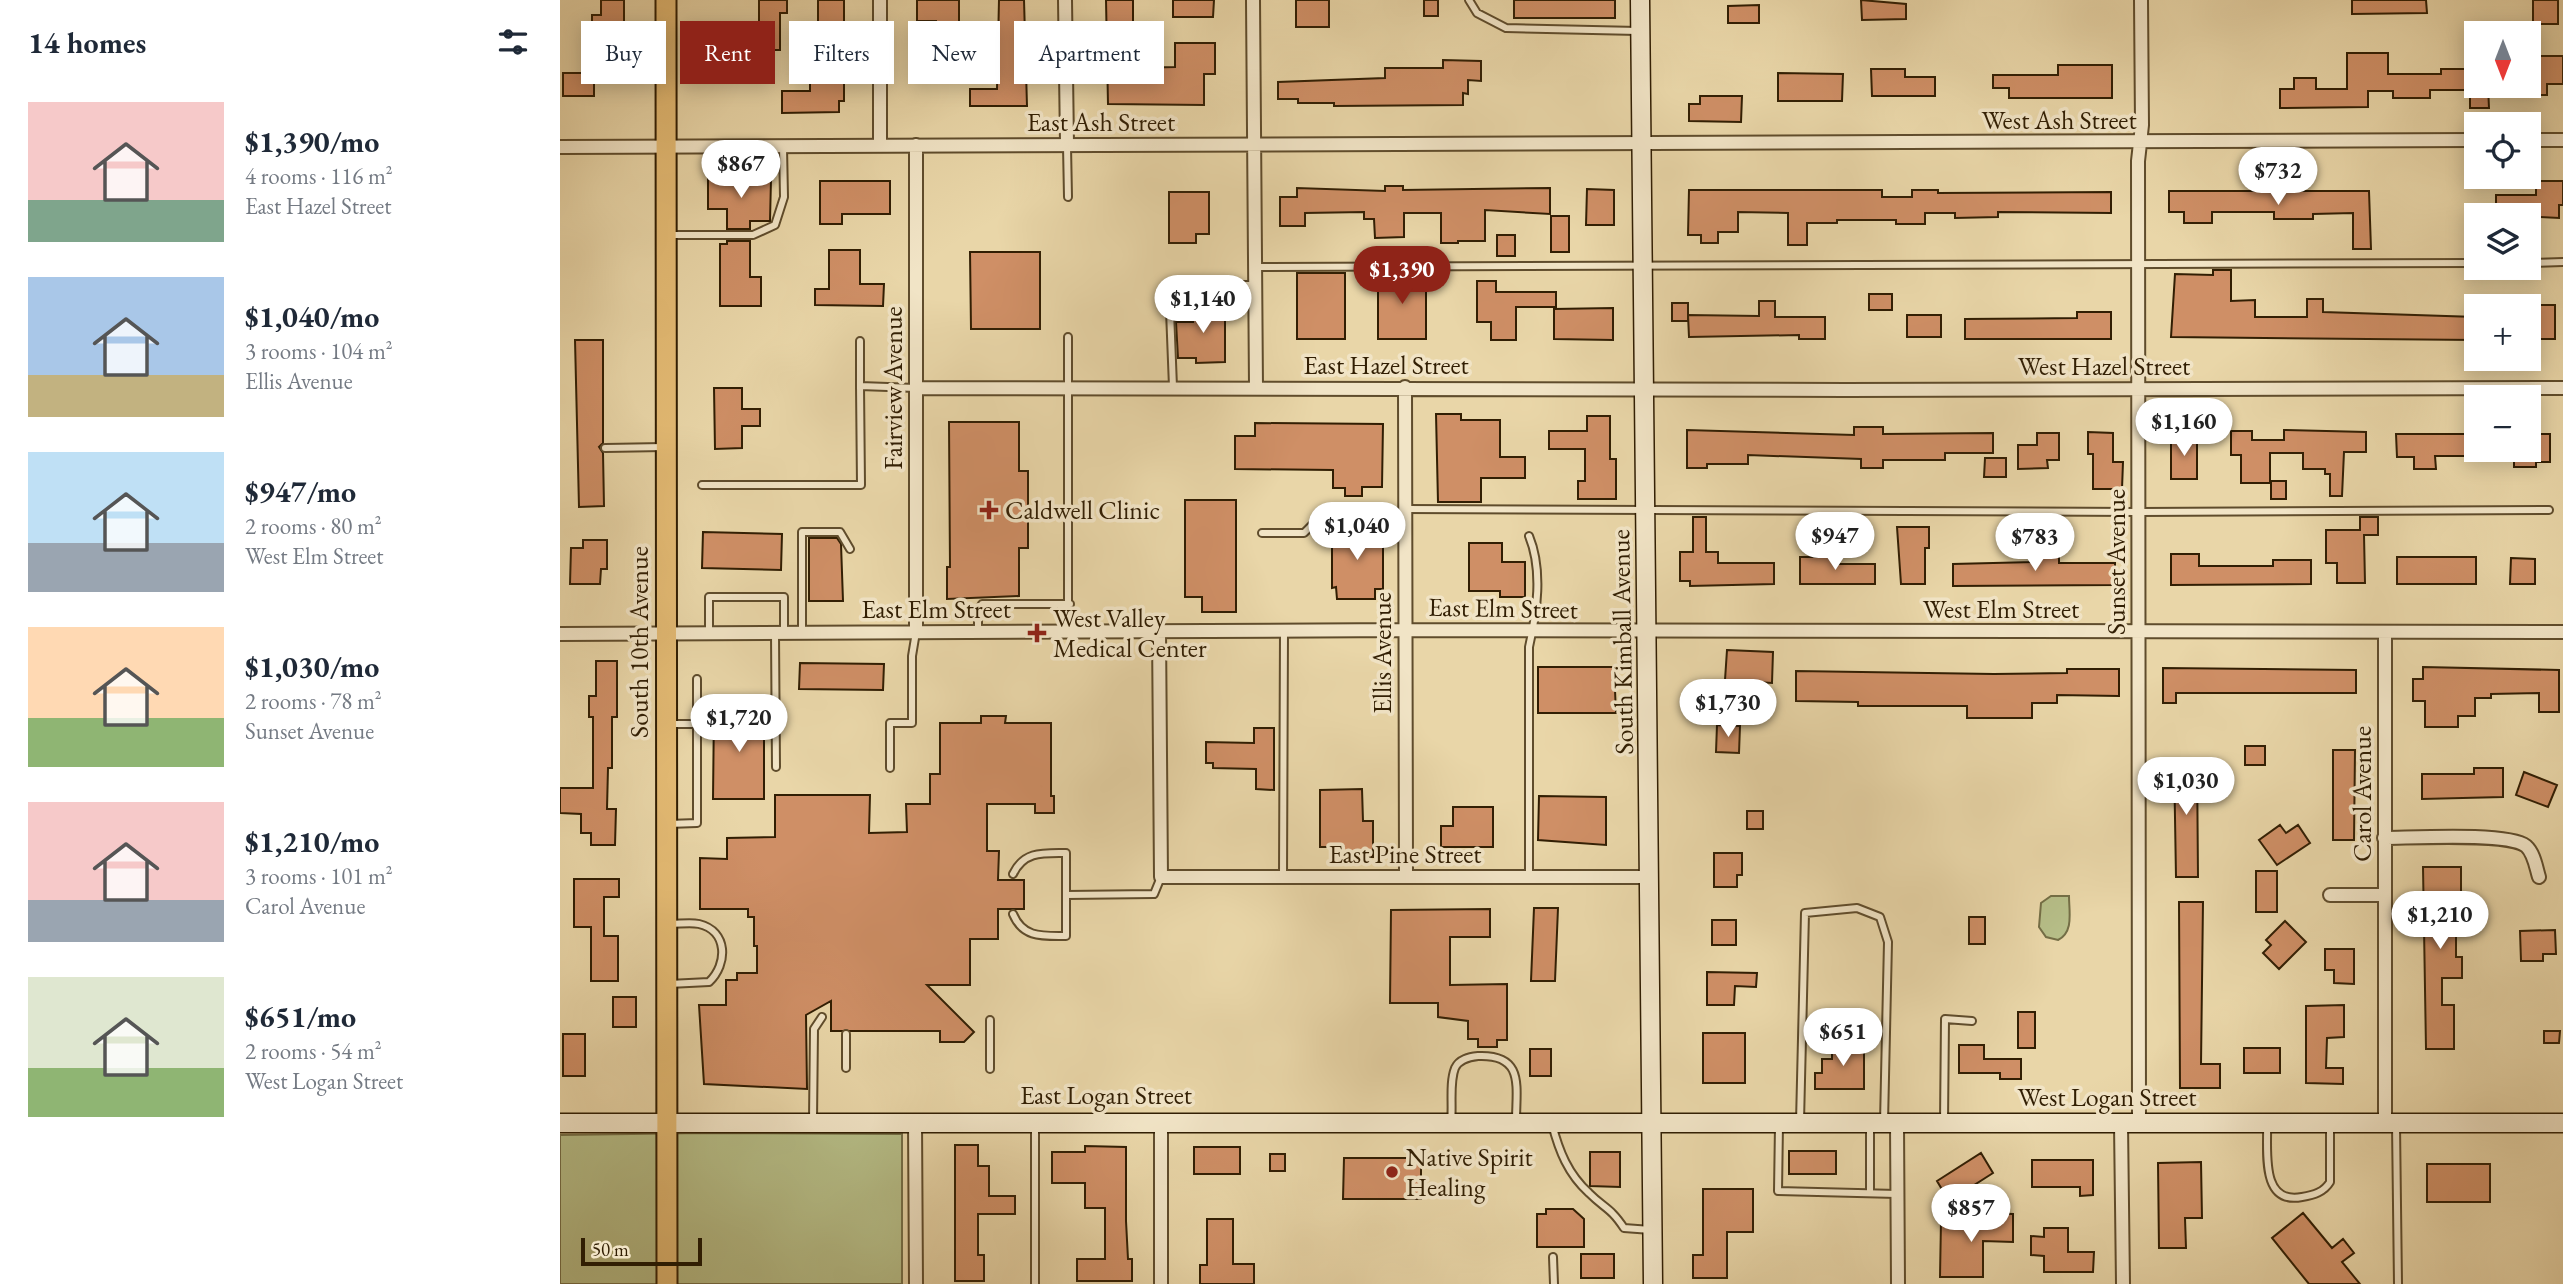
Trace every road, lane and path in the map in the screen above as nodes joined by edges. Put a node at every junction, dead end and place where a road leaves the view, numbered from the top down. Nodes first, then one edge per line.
1 (666, 0) edge
2 (880, 0) edge
3 (1065, 0) edge
4 (1253, 0) edge
5 (1469, 0) edge
6 (1640, 0) edge
7 (2141, 0) edge
8 (1640, 32) junction
9 (2464, 140) edge
10 (2541, 140) edge
11 (2563, 140) edge
12 (1642, 143) junction
13 (2139, 143) junction
14 (1067, 144) junction
15 (1254, 144) junction
16 (880, 145) junction
17 (916, 145) junction
18 (665, 146) junction
19 (783, 146) junction
20 (560, 147) edge
21 (1068, 197) dead end
22 (666, 235) junction
23 (2563, 262) edge
24 (2464, 263) edge
25 (2541, 263) edge
26 (1644, 266) junction
27 (1255, 267) junction
28 (2138, 267) junction
29 (1256, 285) junction
30 (1068, 337) dead end
31 (860, 341) dead end
32 (860, 386) junction
33 (1068, 387) junction
34 (1173, 387) junction
35 (1256, 387) junction
36 (1405, 387) junction
37 (2563, 387) edge
38 (916, 388) junction
39 (2139, 388) junction
40 (1646, 389) junction
41 (666, 447) junction
42 (605, 449) dead end
43 (702, 485) dead end
44 (2549, 510) dead end
45 (1647, 512) junction
46 (2139, 512) junction
47 (1405, 516) junction
48 (1262, 533) dead end
49 (1529, 536) dead end
50 (850, 549) dead end
51 (1070, 604) junction
52 (1405, 630) junction
53 (978, 631) junction
54 (1068, 631) junction
55 (1159, 631) junction
56 (1284, 631) junction
57 (1533, 631) junction
58 (665, 632) junction
59 (709, 632) junction
60 (779, 632) junction
61 (802, 632) junction
62 (916, 632) junction
63 (1648, 632) junction
64 (2139, 632) junction
65 (2563, 632) edge
66 (2385, 633) junction
67 (560, 634) edge
68 (697, 679) dead end
69 (665, 724) junction
70 (697, 724) junction
71 (776, 767) dead end
72 (890, 768) dead end
73 (666, 824) junction
74 (2384, 838) junction
75 (1013, 874) dead end
76 (1283, 876) junction
77 (1406, 876) junction
78 (1161, 877) junction
79 (1529, 877) junction
80 (1650, 877) junction
81 (2539, 877) dead end
82 (1066, 895) junction
83 (2330, 895) dead end
84 (2384, 895) junction
85 (1013, 914) dead end
86 (667, 924) junction
87 (667, 984) junction
88 (821, 1017) dead end
89 (990, 1020) dead end
90 (1972, 1021) dead end
91 (846, 1034) dead end
92 (846, 1068) dead end
93 (990, 1069) dead end
94 (813, 1121) junction
95 (915, 1121) junction
96 (1035, 1121) junction
97 (667, 1122) junction
98 (1161, 1122) junction
99 (560, 1123) edge
100 (1451, 1123) junction
101 (1516, 1123) junction
102 (1551, 1123) junction
103 (1652, 1123) junction
104 (1779, 1123) junction
105 (1800, 1123) junction
106 (2267, 1123) junction
107 (2330, 1123) junction
108 (2390, 1123) junction
109 (2563, 1123) edge
110 (1883, 1124) junction
111 (1944, 1124) junction
112 (2130, 1124) junction
113 (1870, 1194) junction
114 (1897, 1194) junction
115 (1653, 1230) junction
116 (1553, 1257) dead end
117 (667, 1284) edge
118 (916, 1284) edge
119 (1035, 1284) edge
120 (1161, 1284) edge
121 (1554, 1284) edge
122 (1653, 1284) edge
123 (1898, 1284) edge
124 (2123, 1284) edge
125 (2398, 1284) edge

1 - 18 main road, South 10th Avenue
2 - 16 street
3 - 14 street
4 - 15 street
5 - 8 lane
6 - 8 street, South Kimball Avenue
7 - 13 street, Sunset Avenue
8 - 12 street, South Kimball Avenue
9 - 13 street, West Ash Street
10 - 11 street
12 - 13 street, West Ash Street
12 - 15 street, East Ash Street
12 - 26 street, South Kimball Avenue
13 - 28 street, Sunset Avenue
14 - 15 street, East Ash Street
14 - 17 street, East Ash Street
14 - 21 lane
15 - 27 street
16 - 17 street, East Ash Street
16 - 19 street, East Ash Street
17 - 38 street, Fairview Avenue
18 - 19 street, East Ash Street
18 - 20 street, East Ash Street
18 - 22 main road, South 10th Avenue
19 - 22 lane
22 - 41 main road, South 10th Avenue
23 - 25 lane
24 - 28 lane
26 - 27 lane
26 - 28 lane
26 - 40 street, South Kimball Avenue
27 - 29 street
28 - 39 street, Sunset Avenue
29 - 34 lane
29 - 35 street
30 - 33 lane
31 - 32 lane
32 - 38 lane
32 - 43 lane
33 - 34 street, East Hazel Street
33 - 38 street, East Hazel Street
33 - 51 lane
34 - 35 street, East Hazel Street
35 - 36 street, East Hazel Street
36 - 40 street, East Hazel Street
36 - 47 street, Ellis Avenue
37 - 39 street, West Hazel Street
38 - 62 street, Fairview Avenue
39 - 40 street, West Hazel Street
39 - 46 street, Sunset Avenue
40 - 45 street, South Kimball Avenue
41 - 42 lane
41 - 58 main road, South 10th Avenue
44 - 46 lane
45 - 46 lane
45 - 47 lane
45 - 63 street, South Kimball Avenue
46 - 64 street, Sunset Avenue
47 - 48 lane
47 - 52 street, Ellis Avenue
49 - 57 lane
50 - 61 lane
51 - 53 lane
51 - 54 lane
52 - 56 street, East Elm Street
52 - 57 street, East Elm Street
52 - 77 street, Ellis Avenue
53 - 54 street, East Elm Street
53 - 62 street, East Elm Street
54 - 55 street, East Elm Street
55 - 56 street, East Elm Street
55 - 78 street
56 - 76 lane
57 - 63 street, East Elm Street
57 - 79 lane
58 - 59 street, East Elm Street
58 - 67 street, East Elm Street
58 - 69 main road, South 10th Avenue
59 - 60 street, East Elm Street
59 - 60 lane
60 - 61 street, East Elm Street
60 - 71 lane
61 - 62 street, East Elm Street
62 - 72 lane
63 - 64 street, West Elm Street
63 - 80 street, South Kimball Avenue
64 - 66 street, West Elm Street
64 - 112 street, Sunset Avenue
65 - 66 street, West Elm Street
66 - 74 street, Carol Avenue
68 - 70 lane
69 - 70 lane
69 - 73 main road, South 10th Avenue
70 - 73 lane
73 - 86 main road, South 10th Avenue
74 - 81 street
74 - 84 street, Carol Avenue
75 - 82 lane
76 - 77 street, East Pine Street
76 - 78 street, East Pine Street
77 - 79 street, East Pine Street
78 - 82 lane
79 - 80 street, East Pine Street
80 - 103 street, South Kimball Avenue
82 - 85 lane
83 - 84 street
84 - 108 street, Carol Avenue
86 - 87 main road, South 10th Avenue
86 - 87 lane
87 - 97 main road, South 10th Avenue
88 - 94 lane
89 - 93 lane
90 - 111 lane
91 - 92 lane
94 - 95 street, East Logan Street
94 - 97 street, East Logan Street
95 - 96 street, East Logan Street
95 - 118 street
96 - 98 street, East Logan Street
96 - 119 lane
97 - 99 street, East Logan Street
97 - 117 main road, South 10th Avenue
98 - 100 street, East Logan Street
98 - 120 street
100 - 101 street, East Logan Street
100 - 101 lane
101 - 102 street, East Logan Street
102 - 103 street, East Logan Street
102 - 115 lane
103 - 104 street, West Logan Street
103 - 115 street, South Kimball Avenue
104 - 105 street, West Logan Street
104 - 113 lane
105 - 110 street, West Logan Street
105 - 110 lane
106 - 107 street, West Logan Street
106 - 107 lane
106 - 112 street, West Logan Street
107 - 108 street, West Logan Street
108 - 109 street, West Logan Street
108 - 125 lane
110 - 111 street, West Logan Street
110 - 113 lane
110 - 114 street
111 - 112 street, West Logan Street
112 - 124 street, Sunset Avenue
113 - 114 lane
114 - 123 street
115 - 122 street, South Kimball Avenue
116 - 121 lane

